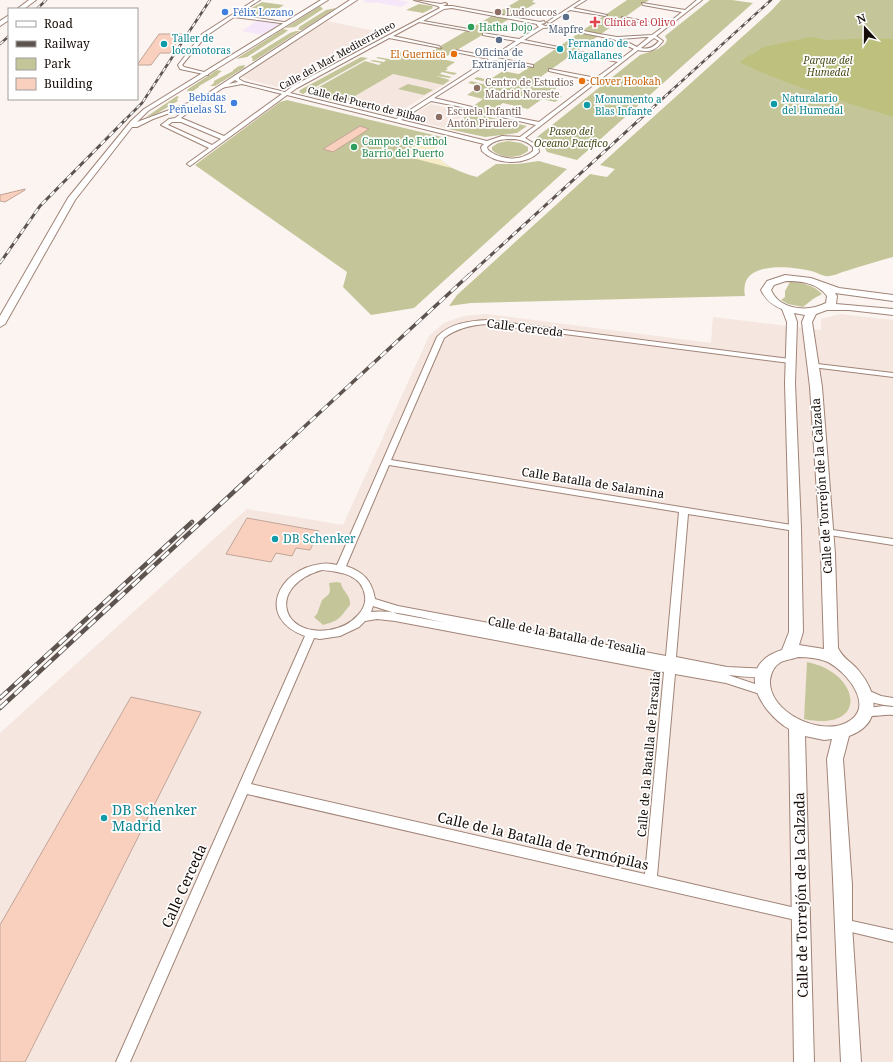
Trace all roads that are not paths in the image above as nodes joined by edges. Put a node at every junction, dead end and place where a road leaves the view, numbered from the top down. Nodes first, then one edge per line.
1 (33, 0) edge
2 (258, 0) edge
3 (354, 0) edge
4 (416, 0) edge
5 (584, 0) edge
6 (700, 0) edge
7 (326, 3) edge
8 (644, 4) dead end
9 (346, 5) junction
10 (442, 6) junction
11 (21, 8) edge
12 (570, 9) junction
13 (686, 11) junction
14 (605, 15) dead end
15 (233, 16) junction
16 (8, 18) edge
17 (623, 18) dead end
18 (418, 21) junction
19 (288, 22) junction
20 (0, 24) edge
21 (551, 24) junction
22 (541, 25) junction
23 (666, 26) junction
24 (468, 30) dead end
25 (485, 34) dead end
26 (610, 36) junction
27 (389, 37) junction
28 (631, 37) junction
29 (652, 37) junction
30 (521, 41) junction
31 (624, 42) junction
32 (439, 47) dead end
33 (558, 48) dead end
34 (636, 49) junction
35 (457, 51) dead end
36 (576, 52) dead end
37 (494, 58) junction
38 (622, 61) junction
39 (223, 63) junction
40 (531, 66) dead end
41 (250, 67) junction
42 (550, 70) dead end
43 (206, 74) junction
44 (237, 76) junction
45 (597, 80) junction
46 (242, 83) junction
47 (221, 87) junction
48 (210, 94) junction
49 (285, 94) junction
50 (192, 96) dead end
51 (430, 99) junction
52 (201, 100) junction
53 (470, 108) dead end
54 (490, 113) dead end
55 (181, 120) junction
56 (396, 121) junction
57 (540, 124) junction
58 (123, 135) junction
59 (224, 138) junction
60 (521, 139) junction
61 (487, 143) junction
62 (212, 147) junction
63 (190, 164) dead end
64 (824, 287) junction
65 (893, 298) edge
66 (827, 307) junction
67 (786, 308) junction
68 (812, 312) junction
69 (893, 312) edge
70 (0, 324) edge
71 (790, 361) junction
72 (812, 365) junction
73 (893, 375) edge
74 (388, 462) junction
75 (684, 510) junction
76 (795, 528) junction
77 (826, 532) junction
78 (893, 542) edge
79 (340, 568) junction
80 (371, 600) junction
81 (364, 617) junction
82 (311, 634) junction
83 (788, 652) junction
84 (836, 660) junction
85 (670, 664) junction
86 (763, 672) junction
87 (763, 691) junction
88 (865, 693) junction
89 (893, 702) edge
90 (893, 711) edge
91 (865, 712) junction
92 (798, 727) junction
93 (842, 732) junction
94 (244, 788) junction
95 (651, 880) junction
96 (800, 915) junction
97 (843, 925) junction
98 (893, 936) edge
99 (123, 1062) edge
100 (804, 1062) edge
101 (851, 1062) edge

1 - 11 main road
2 - 15 street
3 - 9 street
4 - 10 street
5 - 12 street
6 - 13 street
7 - 9 street
7 - 19 street
8 - 13 street
9 - 41 street
10 - 18 street, Calle del Mar Mediterráneo
10 - 22 street
12 - 14 street
12 - 21 street
13 - 23 street
15 - 19 street
15 - 43 street
16 - 20 main road
17 - 23 street
18 - 24 street
18 - 27 street, Calle del Mar Mediterráneo
19 - 39 street
21 - 22 street
21 - 26 street
22 - 30 street
23 - 29 street
25 - 30 street
26 - 28 street
26 - 31 street
27 - 32 street
27 - 49 street, Calle del Mar Mediterráneo
28 - 29 street
28 - 31 street
29 - 34 street
29 - 34 street
30 - 33 street
30 - 37 street
31 - 34 street
34 - 38 street
35 - 37 street
36 - 38 street
37 - 40 street
37 - 51 street
38 - 45 street
39 - 41 street
39 - 43 street
41 - 44 street
42 - 45 street
43 - 58 street
44 - 46 street
44 - 47 street
45 - 57 street
46 - 47 street, Calle del Puerto de Bilbao
46 - 49 street, Calle del Puerto de Bilbao
47 - 48 street
48 - 50 street
48 - 52 street
49 - 56 street, Calle del Puerto de Bilbao
49 - 59 street, Calle del Mar Mediterráneo
51 - 53 street
51 - 56 street
52 - 55 street
52 - 58 street
54 - 57 street
55 - 59 street
55 - 62 street
56 - 61 street, Calle del Puerto de Bilbao
57 - 60 street
58 - 70 street
59 - 62 street, Calle del Mar Mediterráneo
60 - 61 street
60 - 61 street
62 - 63 street, Calle del Mar Mediterráneo
64 - 65 main road
64 - 66 main road
64 - 67 main road
66 - 68 main road
66 - 69 main road
67 - 68 main road
67 - 71 main road
68 - 72 main road, Calle de Torrejón de la Calzada
71 - 74 street, Calle Cerceda
71 - 76 main road
72 - 73 street
72 - 77 main road, Calle de Torrejón de la Calzada
74 - 75 street, Calle Batalla de Salamina
74 - 79 street, Calle Cerceda
75 - 76 street, Calle Batalla de Salamina
75 - 85 street, Calle de la Batalla de Farsalia
76 - 83 main road
77 - 78 street
77 - 84 main road, Calle de Torrejón de la Calzada
79 - 80 street
79 - 82 street
80 - 81 street
80 - 85 street, Calle de la Batalla de Tesalia
81 - 82 street
81 - 85 street, Calle de la Batalla de Tesalia
82 - 94 street, Calle Cerceda
83 - 84 main road
83 - 86 main road
84 - 88 main road
85 - 86 street, Calle de la Batalla de Tesalia
85 - 87 street, Calle de la Batalla de Tesalia
85 - 95 street, Calle de la Batalla de Farsalia
86 - 87 main road
87 - 92 main road
88 - 89 street
88 - 91 main road
90 - 91 street
91 - 93 main road
92 - 93 main road
92 - 96 main road, Calle de Torrejón de la Calzada
93 - 97 main road
94 - 95 street, Calle de la Batalla de Termópilas
94 - 99 street, Calle Cerceda
95 - 96 street, Calle de la Batalla de Termópilas
96 - 100 main road, Calle de Torrejón de la Calzada
97 - 98 street
97 - 101 main road

